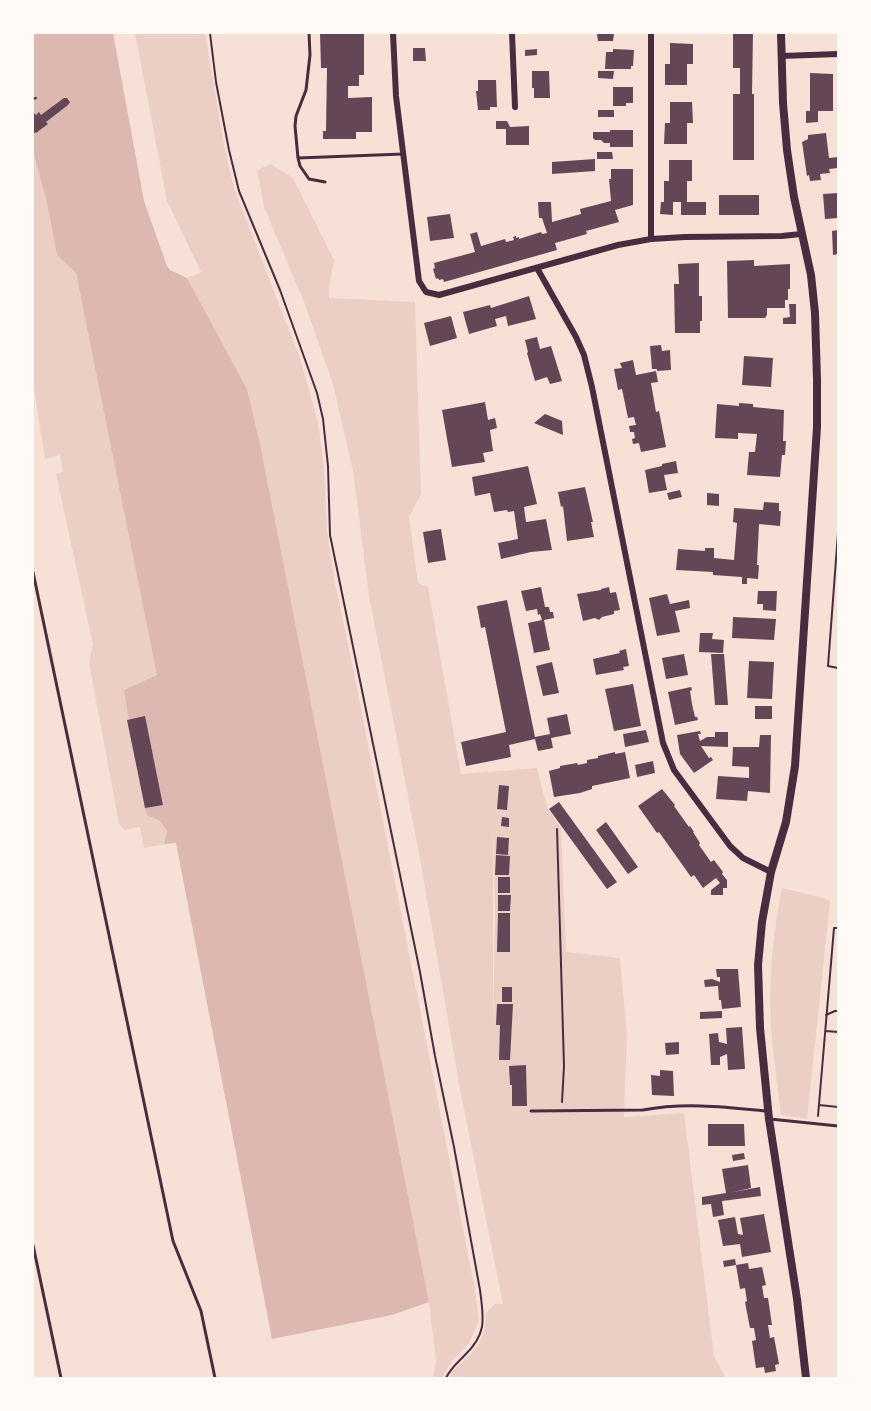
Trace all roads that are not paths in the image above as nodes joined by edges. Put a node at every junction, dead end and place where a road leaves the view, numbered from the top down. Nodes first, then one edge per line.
1 (309, 33) edge
2 (393, 33) edge
3 (512, 33) edge
4 (651, 33) edge
5 (781, 33) edge
6 (838, 54) edge
7 (781, 56) junction
8 (515, 107) dead end
9 (403, 154) junction
10 (298, 158) junction
11 (325, 182) dead end
12 (801, 234) junction
13 (651, 239) junction
14 (537, 268) junction
15 (33, 572) edge
16 (771, 872) junction
17 (531, 1111) dead end
18 (768, 1115) junction
19 (838, 1126) edge
20 (33, 1245) edge
21 (61, 1378) edge
22 (215, 1378) edge
23 (806, 1378) edge

1 - 10 lane
2 - 9 street
3 - 8 street
4 - 13 street
5 - 7 street
6 - 7 street
7 - 12 street
9 - 10 lane
9 - 14 street
10 - 11 lane
12 - 13 street
12 - 16 street
13 - 14 street
14 - 16 street
15 - 22 lane
16 - 18 street
17 - 18 lane
18 - 19 lane
18 - 23 street
20 - 21 lane

